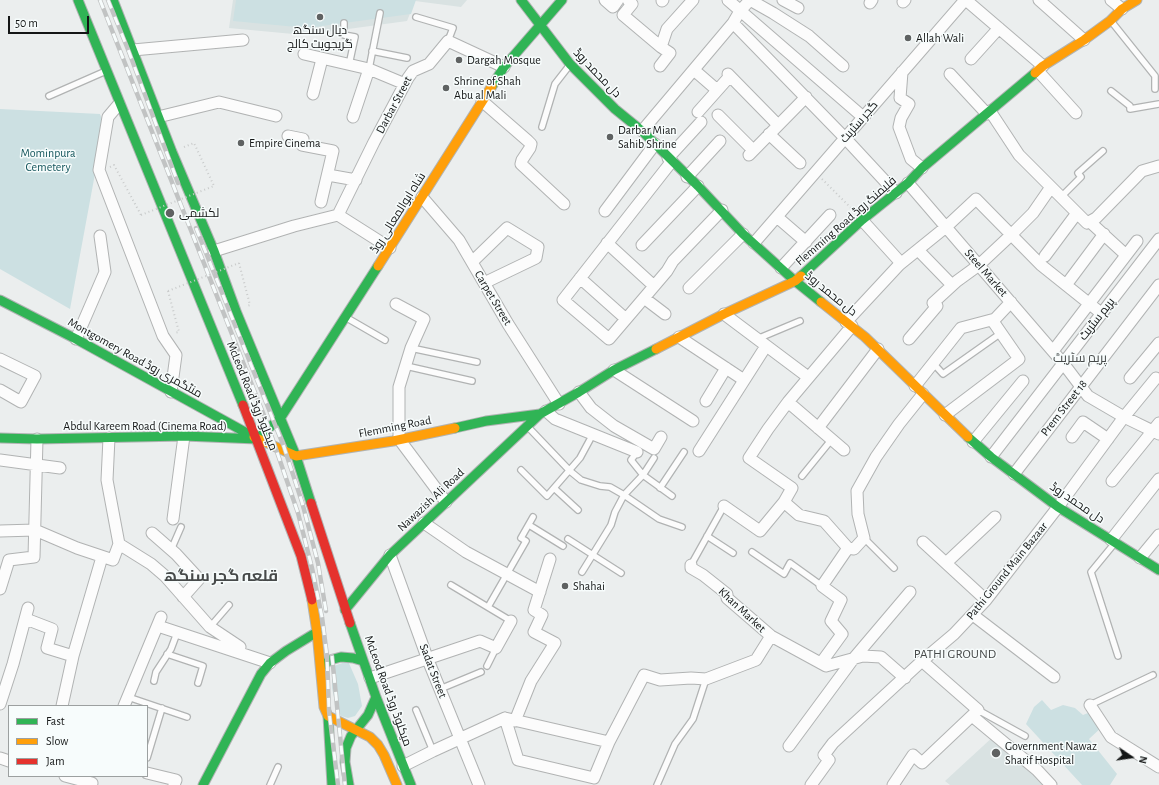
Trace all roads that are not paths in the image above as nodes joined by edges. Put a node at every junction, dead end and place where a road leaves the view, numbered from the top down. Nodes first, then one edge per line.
1 (78, 0) edge
2 (113, 0) edge
3 (521, 0) edge
4 (562, 0) edge
5 (605, 0) edge
6 (618, 0) edge
7 (628, 0) edge
8 (693, 0) edge
9 (728, 0) edge
10 (750, 0) edge
11 (783, 0) edge
12 (965, 0) edge
13 (1039, 0) edge
14 (1111, 0) edge
15 (1137, 0) edge
16 (798, 8) dead end
17 (1122, 9) junction
18 (740, 11) junction
19 (380, 14) dead end
20 (416, 16) dead end
21 (1110, 20) junction
22 (344, 23) dead end
23 (733, 23) junction
24 (540, 26) junction
25 (998, 28) junction
26 (243, 40) dead end
27 (1084, 40) junction
28 (448, 42) junction
29 (661, 47) junction
30 (133, 50) junction
31 (372, 51) junction
32 (304, 54) dead end
33 (407, 58) dead end
34 (322, 59) junction
35 (971, 59) dead end
36 (570, 64) junction
37 (350, 65) junction
38 (660, 66) dead end
39 (843, 66) dead end
40 (504, 67) junction
41 (1040, 68) junction
42 (369, 69) junction
43 (694, 70) junction
44 (106, 71) junction
45 (902, 72) junction
46 (950, 74) dead end
47 (404, 84) junction
48 (1155, 89) dead end
49 (717, 90) junction
50 (1110, 91) dead end
51 (313, 94) dead end
52 (49, 96) dead end
53 (806, 97) junction
54 (482, 102) junction
55 (119, 104) junction
56 (1159, 104) edge
57 (989, 113) junction
58 (1076, 113) dead end
59 (718, 115) dead end
60 (276, 116) dead end
61 (158, 117) junction
62 (353, 117) dead end
63 (863, 117) junction
64 (778, 125) junction
65 (542, 127) dead end
66 (642, 131) junction
67 (769, 134) junction
68 (288, 136) dead end
69 (845, 138) junction
70 (720, 141) dead end
71 (654, 144) junction
72 (1103, 151) dead end
73 (670, 160) junction
74 (800, 164) dead end
75 (1159, 166) edge
76 (922, 168) junction
77 (328, 175) junction
78 (687, 177) junction
79 (356, 180) junction
80 (908, 183) junction
81 (698, 186) junction
82 (1051, 187) junction
83 (896, 192) junction
84 (422, 197) junction
85 (1061, 197) junction
86 (321, 202) dead end
87 (564, 204) dead end
88 (722, 210) junction
89 (605, 211) dead end
90 (1077, 213) junction
91 (338, 215) junction
92 (830, 215) dead end
93 (776, 217) junction
94 (862, 220) junction
95 (1090, 222) junction
96 (946, 227) junction
97 (743, 234) junction
98 (1104, 234) junction
99 (1011, 235) junction
100 (100, 236) dead end
101 (1159, 239) edge
102 (1137, 241) dead end
103 (806, 242) junction
104 (607, 243) junction
105 (754, 244) junction
106 (642, 245) dead end
107 (390, 248) junction
108 (918, 250) junction
109 (214, 251) junction
110 (1126, 254) junction
111 (1045, 256) dead end
112 (472, 262) junction
113 (901, 263) junction
114 (979, 265) junction
115 (781, 268) junction
116 (580, 278) junction
117 (795, 281) junction
118 (484, 283) junction
119 (952, 285) junction
120 (1066, 285) junction
121 (1159, 285) edge
122 (654, 286) junction
123 (689, 288) dead end
124 (644, 298) junction
125 (0, 300) edge
126 (1011, 302) junction
127 (1088, 303) junction
128 (396, 304) dead end
129 (1101, 313) junction
130 (665, 314) dead end
131 (724, 314) junction
132 (346, 318) junction
133 (626, 319) junction
134 (992, 320) junction
135 (800, 321) dead end
136 (849, 324) junction
137 (1001, 333) junction
138 (679, 337) junction
139 (76, 339) junction
140 (757, 339) junction
141 (909, 339) dead end
142 (385, 340) dead end
143 (1159, 343) edge
144 (766, 346) junction
145 (411, 348) junction
146 (878, 350) junction
147 (1053, 351) junction
148 (0, 359) edge
149 (477, 362) dead end
150 (933, 363) junction
151 (1064, 363) junction
152 (406, 366) junction
153 (726, 368) junction
154 (614, 370) junction
155 (808, 377) junction
156 (1130, 378) dead end
157 (1156, 378) dead end
158 (744, 380) junction
159 (472, 381) dead end
160 (1023, 381) dead end
161 (1082, 386) junction
162 (0, 390) edge
163 (919, 390) junction
164 (171, 392) junction
165 (579, 392) junction
166 (706, 401) dead end
167 (788, 402) junction
168 (559, 404) junction
169 (543, 412) junction
170 (945, 415) junction
171 (1124, 417) junction
172 (281, 418) junction
173 (693, 421) dead end
174 (527, 426) junction
175 (818, 428) junction
176 (1157, 429) edge
177 (593, 434) junction
178 (184, 436) junction
179 (661, 437) dead end
180 (1072, 437) dead end
181 (0, 438) edge
182 (109, 438) junction
183 (36, 439) junction
184 (257, 439) junction
185 (399, 439) junction
186 (832, 439) junction
187 (1108, 439) junction
188 (973, 442) junction
189 (699, 450) dead end
190 (844, 450) dead end
191 (636, 452) joint
192 (684, 452) dead end
193 (296, 456) junction
194 (991, 456) junction
195 (654, 458) dead end
196 (0, 460) edge
197 (36, 465) junction
198 (60, 468) dead end
199 (521, 470) dead end
200 (570, 470) junction
201 (1014, 474) junction
202 (643, 475) junction
203 (802, 476) dead end
204 (1159, 479) edge
205 (1112, 481) dead end
206 (554, 488) junction
207 (660, 488) junction
208 (624, 495) junction
209 (672, 496) dead end
210 (446, 502) junction
211 (784, 502) junction
212 (724, 506) joint
213 (1058, 507) junction
214 (578, 510) dead end
215 (534, 517) dead end
216 (996, 517) dead end
217 (177, 523) joint
218 (424, 523) junction
219 (529, 525) junction
220 (682, 527) dead end
221 (35, 530) junction
222 (0, 531) edge
223 (152, 533) dead end
224 (1159, 535) edge
225 (707, 536) junction
226 (864, 538) junction
227 (568, 539) dead end
228 (1113, 541) junction
229 (923, 542) dead end
230 (119, 544) junction
231 (563, 546) dead end
232 (848, 548) junction
233 (171, 550) junction
234 (752, 552) dead end
235 (733, 553) dead end
236 (594, 554) junction
237 (390, 556) junction
238 (102, 557) junction
239 (1140, 558) junction
240 (550, 559) dead end
241 (946, 563) junction
242 (692, 565) joint
243 (894, 568) dead end
244 (1159, 570) edge
245 (582, 572) dead end
246 (620, 573) dead end
247 (506, 574) junction
248 (451, 585) dead end
249 (822, 586) junction
250 (0, 589) edge
251 (540, 592) junction
252 (910, 592) dead end
253 (183, 597) junction
254 (986, 600) junction
255 (230, 605) dead end
256 (488, 607) junction
257 (345, 610) junction
258 (973, 615) junction
259 (511, 621) joint
260 (210, 627) junction
261 (177, 632) junction
262 (317, 632) junction
263 (771, 636) junction
264 (496, 648) junction
265 (237, 652) junction
266 (167, 654) junction
267 (73, 656) junction
268 (1118, 656) dead end
269 (854, 658) junction
270 (428, 660) junction
271 (364, 661) junction
272 (922, 661) junction
273 (270, 663) junction
274 (821, 663) junction
275 (487, 666) dead end
276 (321, 667) junction
277 (481, 672) dead end
278 (1153, 675) dead end
279 (1054, 677) dead end
280 (370, 678) junction
281 (905, 678) junction
282 (154, 680) dead end
283 (706, 680) junction
284 (198, 683) dead end
285 (440, 689) junction
286 (376, 697) junction
287 (126, 701) edge
288 (0, 704) edge
289 (62, 705) edge
290 (147, 705) edge
291 (148, 705) edge
292 (1090, 705) joint
293 (162, 708) junction
294 (416, 710) dead end
295 (975, 713) junction
296 (328, 716) junction
297 (187, 717) dead end
298 (510, 719) junction
299 (356, 730) junction
300 (1025, 736) dead end
301 (460, 739) junction
302 (609, 742) junction
303 (789, 746) dead end
304 (433, 751) junction
305 (148, 755) edge
306 (403, 766) junction
307 (278, 767) dead end
308 (1159, 767) edge
309 (148, 773) edge
310 (71, 777) edge
311 (93, 781) edge
312 (174, 785) edge
313 (202, 785) edge
314 (270, 785) edge
315 (332, 785) edge
316 (349, 785) edge
317 (397, 785) edge
318 (411, 785) edge
319 (479, 785) edge
320 (657, 785) edge
321 (811, 785) edge
322 (893, 785) edge
323 (1051, 785) edge

1 - 44 street, McLeod Road میکلوڈ روڈ
2 - 30 street, McLeod Road میکلوڈ روڈ
3 - 24 street, دل محمد روڈ
4 - 24 street, شاہ ابوالمعالی روڈ
5 - 6 street
7 - 29 street
8 - 29 street
9 - 18 street
10 - 18 street
10 - 39 street
11 - 16 street
12 - 25 street
12 - 45 street, گجر سٹریٹ
13 - 27 street
14 - 17 street
15 - 17 street, Flemming Road فلیمنگ روڈ
17 - 21 street, Flemming Road فلیمنگ روڈ
18 - 23 street
18 - 63 street
19 - 31 lane
20 - 28 lane
21 - 27 street, Flemming Road فلیمنگ روڈ
21 - 48 lane
22 - 37 lane
23 - 43 street
23 - 53 street
24 - 36 street, دل محمد روڈ
24 - 40 street, شاہ ابوالمعالی روڈ
25 - 35 street
25 - 41 street
26 - 30 street
27 - 41 street, Flemming Road فلیمنگ روڈ
28 - 40 street
28 - 47 street, Darbar Street
29 - 38 street
30 - 61 street, McLeod Road میکلوڈ روڈ
31 - 33 lane
31 - 42 lane
32 - 34 street
34 - 37 street
34 - 51 street
36 - 65 lane
36 - 66 street, دل محمد روڈ
37 - 42 street
40 - 54 street, شاہ ابوالمعالی روڈ
41 - 57 street, Flemming Road فلیمنگ روڈ
41 - 58 street
42 - 47 street
42 - 62 street
43 - 49 street
43 - 66 street
44 - 52 lane
44 - 55 street, McLeod Road میکلوڈ روڈ
45 - 63 street, گجر سٹریٹ
45 - 76 street
46 - 57 street
47 - 79 street, Darbar Street
49 - 64 street
49 - 73 street
50 - 56 lane
53 - 64 street
53 - 69 street
54 - 84 street, شاہ ابوالمعالی روڈ
54 - 87 street
55 - 164 street
55 - 184 street, McLeod Road میکلوڈ روڈ
57 - 76 street, Flemming Road فلیمنگ روڈ
57 - 82 street
59 - 67 street
60 - 61 street
61 - 109 street, McLeod Road میکلوڈ روڈ
63 - 69 street, گجر سٹریٹ
64 - 67 street
66 - 71 street, دل محمد روڈ
67 - 74 street
68 - 77 street
69 - 83 street
69 - 93 street, گجر سٹریٹ
70 - 78 street
71 - 73 street, دل محمد روڈ
71 - 89 street
72 - 85 lane
73 - 78 street, دل محمد روڈ
73 - 104 street
75 - 95 street
76 - 80 street, Flemming Road فلیمنگ روڈ
77 - 79 street
77 - 86 street
78 - 81 street, دل محمد روڈ
79 - 91 street, Darbar Street
80 - 83 street, Flemming Road فلیمنگ روڈ
80 - 96 street, Steel Market
81 - 88 street, دل محمد روڈ
81 - 106 street
82 - 85 street
82 - 99 street
83 - 94 street, Flemming Road فلیمنگ روڈ
84 - 107 street, شاہ ابوالمعالی روڈ
84 - 112 street, Carpet Street
85 - 90 street
88 - 97 street, دل محمد روڈ
88 - 122 street
90 - 95 street
90 - 111 street
91 - 107 street
91 - 109 street
92 - 103 street
93 - 103 street
93 - 105 street, گجر سٹریٹ
94 - 113 street
94 - 117 street, Flemming Road فلیمنگ روڈ
95 - 98 street
96 - 99 street
96 - 108 street
96 - 114 street, Steel Market
97 - 105 street, دل محمد روڈ
97 - 123 street
98 - 110 street
98 - 120 street
99 - 114 street
99 - 120 street
100 - 139 street
101 - 129 street, پریم سٹریٹ
102 - 110 street
103 - 115 street
104 - 116 street
104 - 122 street
105 - 115 street, دل محمد روڈ
107 - 132 street, شاہ ابوالمعالی روڈ
108 - 113 street
108 - 119 street
109 - 172 street, McLeod Road میکلوڈ روڈ
110 - 127 street
112 - 118 street, Carpet Street
112 - 118 street
113 - 136 street
114 - 119 street
114 - 126 street, Steel Market
115 - 117 street, دل محمد روڈ
116 - 133 street
116 - 133 street
117 - 131 street, Flemming Road فلیمنگ روڈ
117 - 136 street, دل محمد روڈ
118 - 168 street, Carpet Street
119 - 141 street
120 - 127 street
121 - 161 street, Prem Street 18
122 - 124 street
124 - 130 street
124 - 133 street
125 - 139 street, Montgomery Road منٹگمری روڈ
126 - 134 street
126 - 147 street, Steel Market
127 - 129 street
127 - 147 street
128 - 145 street
129 - 151 street, پریم سٹریٹ
131 - 138 street, Flemming Road فلیمنگ روڈ
131 - 140 street
132 - 142 lane
132 - 172 street, شاہ ابوالمعالی روڈ
134 - 137 street
134 - 150 street
135 - 140 lane
136 - 146 street, دل محمد روڈ
136 - 155 street
137 - 150 lane
137 - 170 street
138 - 153 street
138 - 154 street, Flemming Road فلیمنگ روڈ
139 - 164 street, Montgomery Road منٹگمری روڈ
140 - 144 street
143 - 156 street
144 - 155 street
144 - 158 street
145 - 149 lane
145 - 152 street
146 - 163 street, دل محمد روڈ
146 - 175 street
147 - 151 street, Steel Market
148 - 162 street
150 - 163 street
151 - 161 street, Steel Market
151 - 194 street, پریم سٹریٹ
152 - 159 lane
152 - 185 street
153 - 158 street
153 - 166 street
154 - 165 street, Flemming Road فلیمنگ روڈ
154 - 173 street
155 - 167 street
157 - 171 street, Pathi Ground Main Bazaar
158 - 189 street
160 - 188 street
161 - 171 street, Steel Market
161 - 201 street, Prem Street 18
163 - 170 street, دل محمد روڈ
163 - 226 street
164 - 184 street, Montgomery Road منٹگمری روڈ
165 - 168 street, Flemming Road فلیمنگ روڈ
165 - 179 street
167 - 175 street
167 - 211 street
168 - 169 street, Flemming Road فلیمنگ روڈ
169 - 174 street, Nawazish Ali Road
169 - 177 street
169 - 185 street, Flemming Road
170 - 188 street, دل محمد روڈ
171 - 176 street, Steel Market
171 - 187 street, Pathi Ground Main Bazaar
172 - 184 street
172 - 193 street, McLeod Road میکلوڈ روڈ
174 - 200 lane
174 - 210 street, Nawazish Ali Road
175 - 186 street
176 - 205 street
177 - 191 street
177 - 200 lane
178 - 182 street, Abdul Kareem Road (Cinema Road)
178 - 184 street, Abdul Kareem Road (Cinema Road)
178 - 217 street
180 - 187 street
181 - 183 street, Abdul Kareem Road (Cinema Road)
182 - 183 street, Abdul Kareem Road (Cinema Road)
182 - 230 street
183 - 197 street
184 - 193 street
184 - 262 street, McLeod Road میکلوڈ روڈ
185 - 193 street, Flemming Road
185 - 210 street
186 - 190 street
186 - 203 lane
187 - 213 street, Pathi Ground Main Bazaar
188 - 194 street, دل محمد روڈ
191 - 202 lane
192 - 207 lane
193 - 257 street, McLeod Road میکلوڈ روڈ
194 - 201 street, دل محمد روڈ
195 - 202 lane
196 - 197 street
197 - 198 street
197 - 221 street
199 - 206 lane
200 - 206 lane
200 - 208 lane
201 - 213 street, دل محمد روڈ
202 - 207 lane
202 - 208 lane
204 - 228 street
206 - 214 lane
207 - 209 lane
208 - 220 lane
208 - 236 lane
210 - 218 street, Nawazish Ali Road
211 - 212 street
211 - 232 street
212 - 225 lane
213 - 228 street, دل محمد روڈ
213 - 254 street, Pathi Ground Main Bazaar
215 - 219 lane
216 - 241 street
217 - 233 lane
218 - 237 street, Nawazish Ali Road
218 - 247 street
219 - 231 lane
219 - 247 lane
221 - 222 street
221 - 238 street
221 - 250 street
223 - 233 street
224 - 239 street
225 - 235 lane
225 - 242 lane
226 - 232 street
226 - 243 lane
227 - 236 lane
228 - 239 street, دل محمد روڈ
228 - 268 lane
229 - 241 street
230 - 238 street
230 - 253 street
232 - 249 street
233 - 253 street
234 - 249 lane
236 - 245 lane
236 - 246 lane
237 - 257 street, Nawazish Ali Road
237 - 270 street, Sadat Street
238 - 267 street
239 - 244 street, دل محمد روڈ
240 - 251 street
241 - 254 street
242 - 263 street, Khan Market
247 - 251 street
247 - 256 lane
248 - 256 lane
249 - 274 street
251 - 298 street
252 - 269 street
253 - 260 street
254 - 258 street, Pathi Ground Main Bazaar
255 - 260 lane
256 - 259 lane
257 - 271 street, McLeod Road میکلوڈ روڈ
258 - 272 street, Pathi Ground Main Bazaar
258 - 279 street
259 - 264 street
260 - 265 street
261 - 265 street
261 - 266 lane
261 - 287 street
262 - 273 street
262 - 276 street, McLeod Road میکلوڈ روڈ
263 - 274 street, Khan Market
263 - 283 street
264 - 270 street
264 - 275 lane
265 - 273 street
266 - 282 lane
266 - 284 lane
267 - 288 street
267 - 289 street
269 - 274 street
269 - 281 street
269 - 303 street
270 - 280 street
270 - 285 street, Sadat Street
271 - 276 street
271 - 280 street, McLeod Road میکلوڈ روڈ
272 - 281 street, Pathi Ground Main Bazaar
272 - 295 street
273 - 313 street
276 - 296 street, McLeod Road میکلوڈ روڈ
277 - 285 lane
278 - 292 lane
280 - 286 street, McLeod Road میکلوڈ روڈ
281 - 321 street, Pathi Ground Main Bazaar
283 - 302 street
283 - 320 lane
285 - 301 street, Sadat Street
286 - 299 street
286 - 306 street, McLeod Road میکلوڈ روڈ
287 - 290 lane
291 - 293 lane
292 - 308 street
293 - 297 lane
293 - 305 lane
294 - 304 lane
295 - 300 lane
295 - 322 street
295 - 323 street
296 - 299 street
296 - 315 street, McLeod Road میکلوڈ روڈ
298 - 301 street
298 - 302 street
298 - 302 street
299 - 316 street
299 - 317 street
301 - 304 street
301 - 319 street, Sadat Street
304 - 306 street
306 - 318 street, McLeod Road میکلوڈ روڈ
307 - 314 lane
309 - 312 street
310 - 311 street

